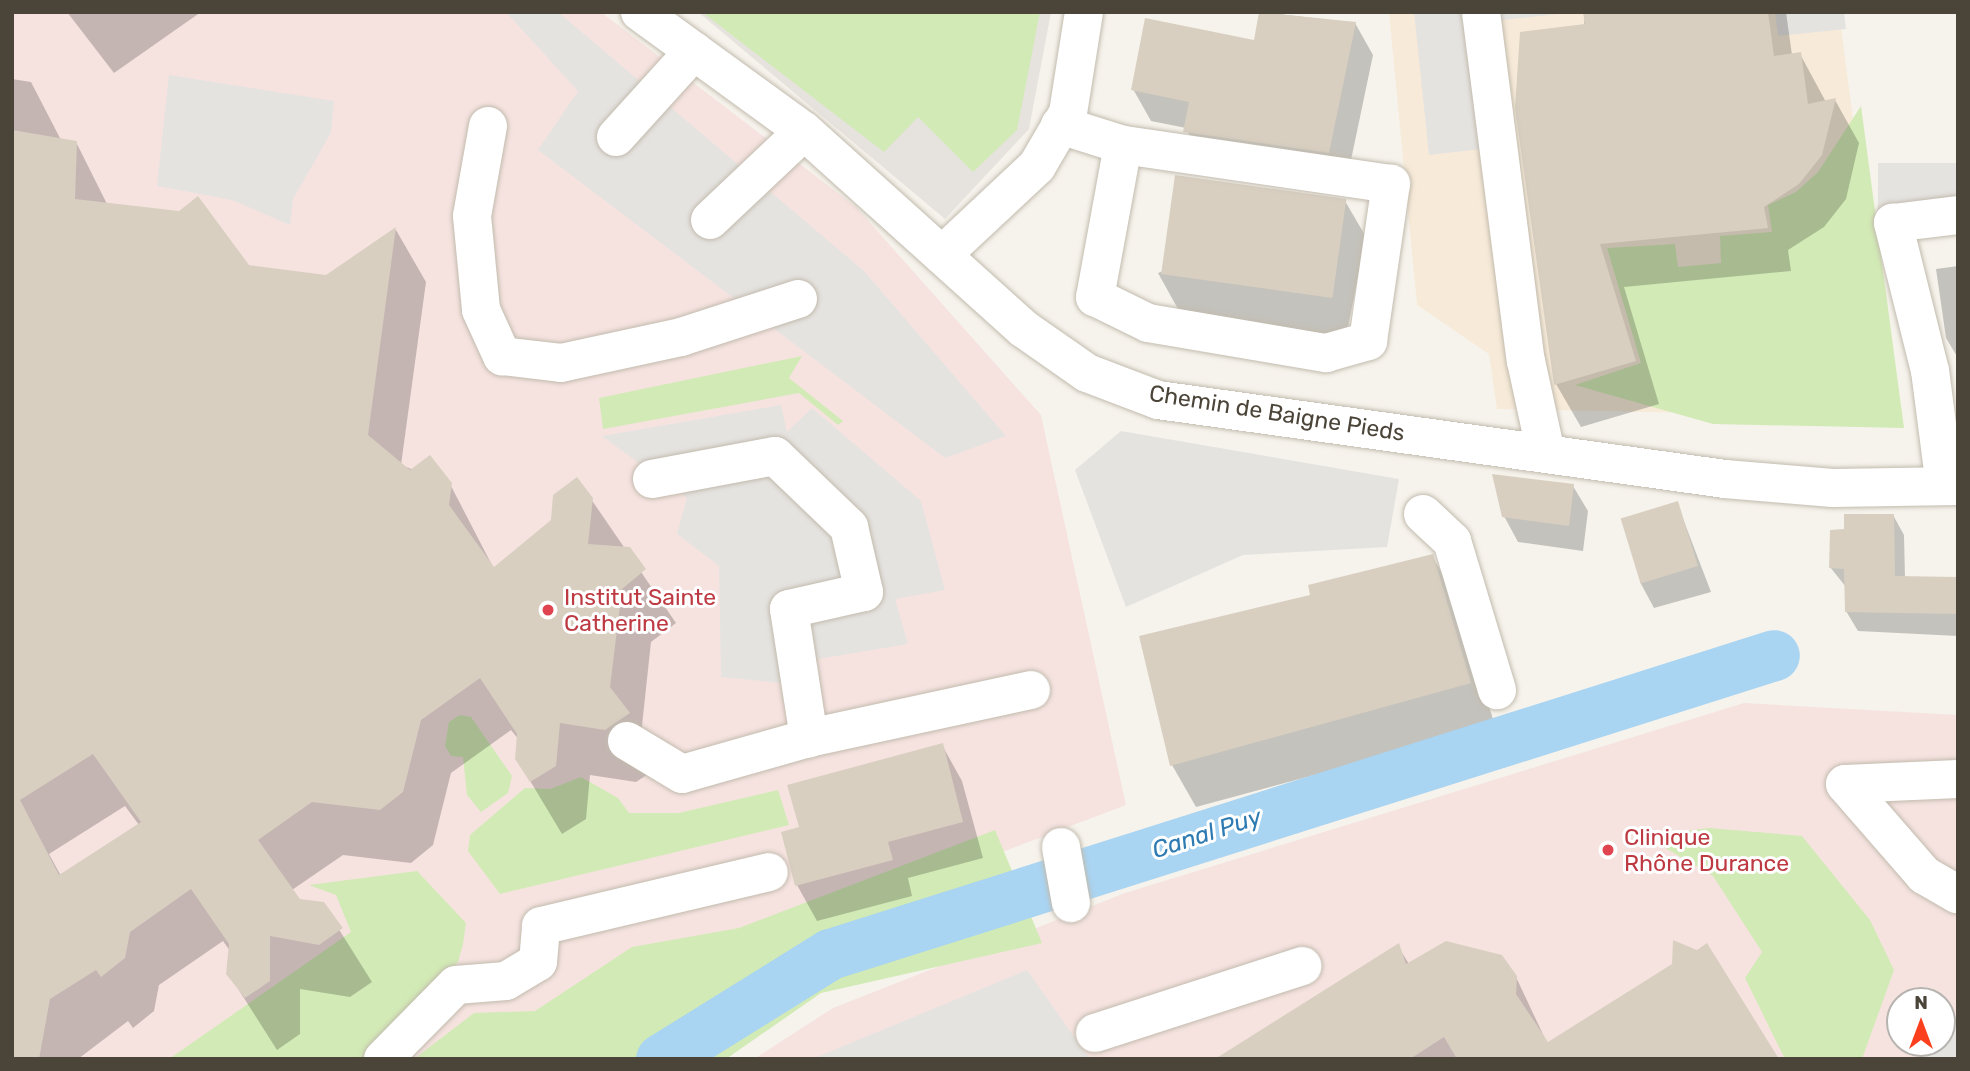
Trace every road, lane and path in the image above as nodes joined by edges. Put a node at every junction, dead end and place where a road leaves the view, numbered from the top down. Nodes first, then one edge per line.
1 (640, 12) edge
2 (1084, 12) edge
3 (1481, 12) edge
4 (694, 51) junction
5 (1060, 125) junction
6 (488, 126) dead end
7 (804, 131) junction
8 (616, 137) dead end
9 (1124, 145) junction
10 (1958, 215) edge
11 (710, 220) dead end
12 (942, 255) junction
13 (798, 299) dead end
14 (1545, 449) junction
15 (652, 479) dead end
16 (1951, 486) edge
17 (1423, 514) dead end
18 (1031, 690) dead end
19 (1497, 690) dead end
20 (809, 738) junction
21 (627, 741) dead end
22 (1958, 779) edge
23 (1061, 847) dead end
24 (769, 872) dead end
25 (1958, 895) edge
26 (1071, 903) dead end
27 (1302, 966) dead end
28 (1095, 1033) dead end
29 (383, 1059) edge

1 - 4 street, Chemin de Baigne Pieds
2 - 5 street
3 - 14 street
4 - 7 street, Chemin de Baigne Pieds
4 - 8 street
5 - 9 street
5 - 12 street
6 - 13 street
7 - 11 street
7 - 12 street, Chemin de Baigne Pieds
9 - 9 street
10 - 16 street
12 - 14 street, Chemin de Baigne Pieds
14 - 16 street, Chemin de Baigne Pieds
15 - 20 street
17 - 19 street
18 - 20 street
20 - 21 street
22 - 25 street
23 - 26 street
24 - 29 street
27 - 28 street

